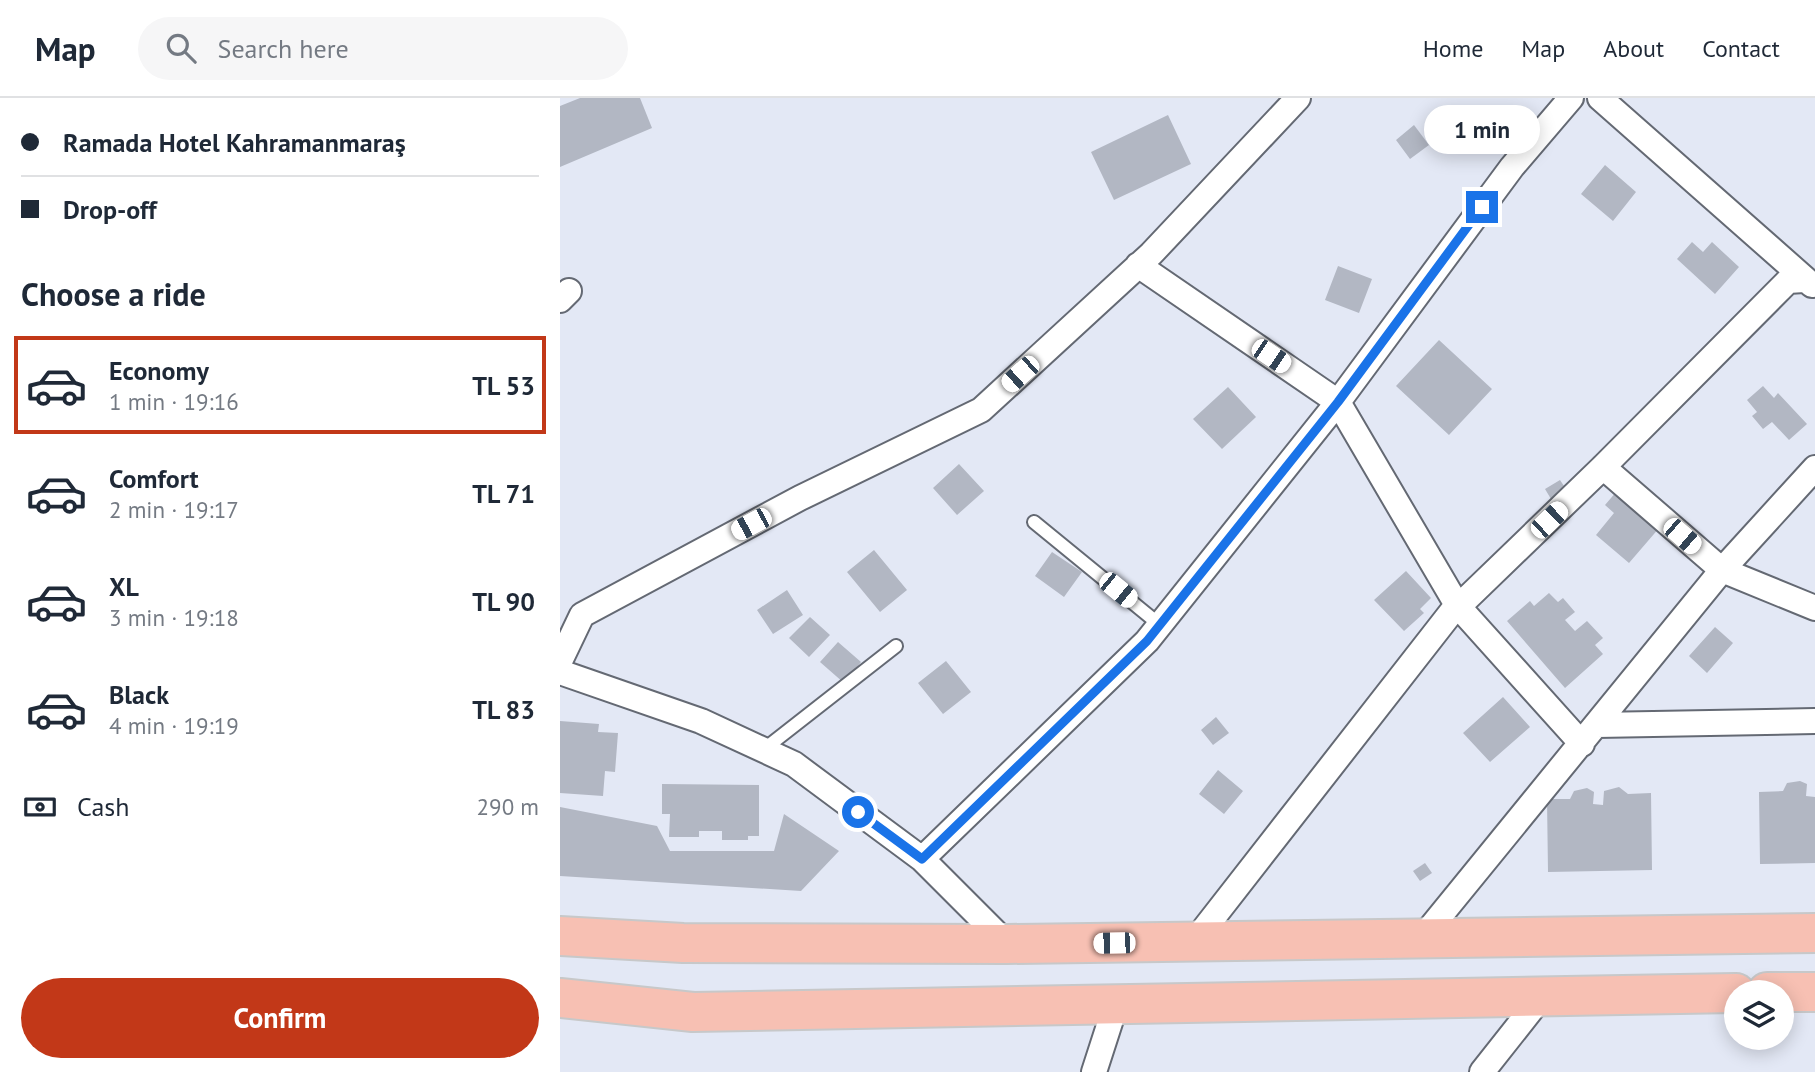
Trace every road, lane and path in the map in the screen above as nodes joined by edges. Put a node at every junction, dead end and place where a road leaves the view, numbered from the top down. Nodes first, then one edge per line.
1 (1298, 98) edge
2 (1571, 98) edge
3 (1600, 98) edge
4 (1139, 265) junction
5 (1810, 283) edge
6 (1338, 402) junction
7 (1604, 467) junction
8 (1815, 468) edge
9 (1034, 522) dead end
10 (1722, 569) junction
11 (1457, 606) junction
12 (1815, 608) edge
13 (1160, 625) junction
14 (896, 646) dead end
15 (560, 661) edge
16 (560, 672) edge
17 (1815, 721) edge
18 (1590, 735) junction
19 (762, 750) junction
20 (922, 859) junction
21 (1815, 933) edge
22 (560, 936) edge
23 (1422, 938) junction
24 (1194, 942) junction
25 (1007, 944) junction
26 (1794, 992) edge
27 (1815, 992) edge
28 (1724, 993) edge
29 (1542, 996) junction
30 (560, 998) edge
31 (1115, 1007) junction
32 (1094, 1072) edge
33 (1482, 1072) edge

1 - 4 street
2 - 6 street
3 - 5 street
4 - 6 street
4 - 15 street
5 - 7 street
6 - 11 street
6 - 13 street
7 - 10 street
7 - 11 street
8 - 10 street
9 - 13 lane
10 - 12 street
10 - 18 street
11 - 18 street
11 - 24 street
13 - 20 street
14 - 19 lane
16 - 19 street
17 - 18 street
18 - 23 street
19 - 20 street
20 - 25 street
21 - 23 main road
22 - 25 main road
23 - 24 main road
24 - 25 main road
26 - 27 main road
28 - 29 main road
29 - 31 main road
29 - 33 street
30 - 31 main road
31 - 32 street

